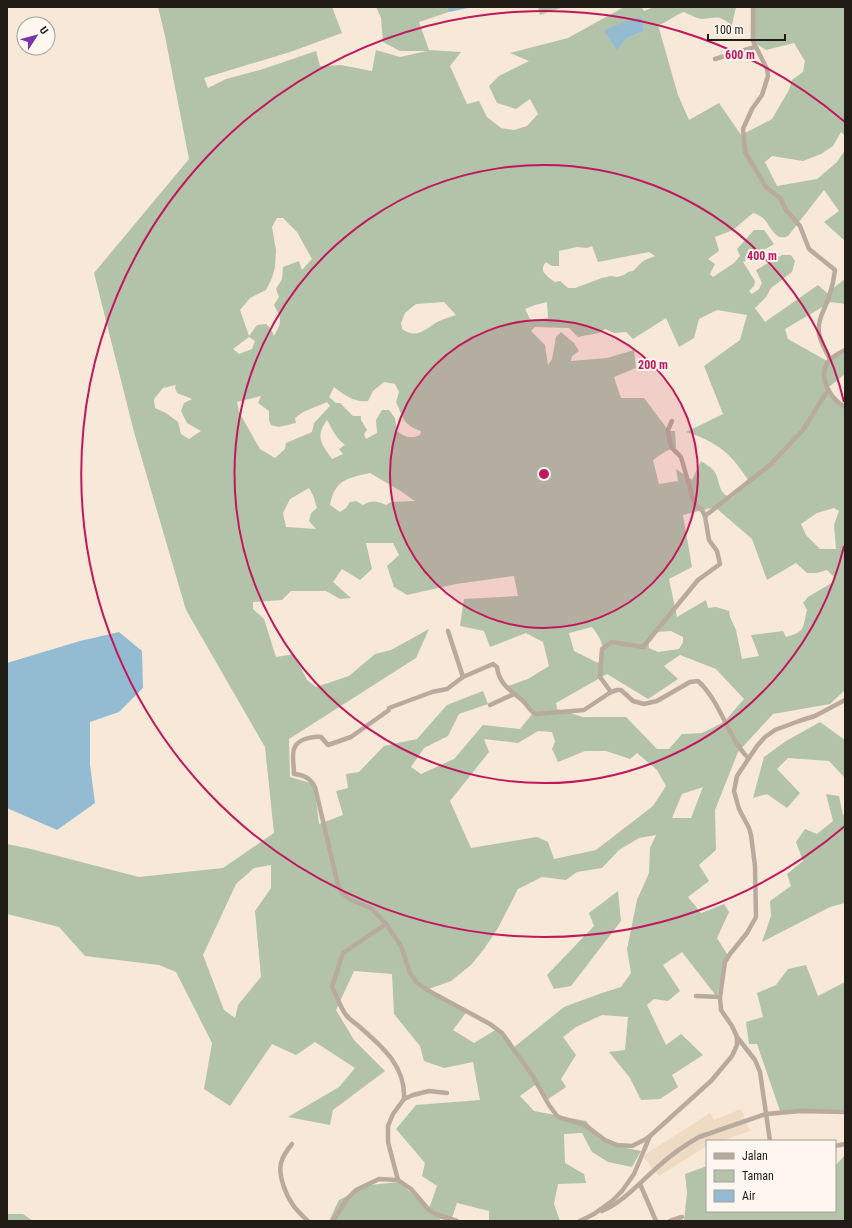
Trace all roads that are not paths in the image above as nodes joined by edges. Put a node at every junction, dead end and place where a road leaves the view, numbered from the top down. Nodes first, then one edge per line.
1 (753, 7) edge
2 (755, 47) junction
3 (716, 59) dead end
4 (845, 350) edge
5 (830, 359) junction
6 (828, 390) junction
7 (845, 407) edge
8 (672, 421) dead end
9 (705, 516) junction
10 (448, 631) dead end
11 (463, 677) junction
12 (611, 692) junction
13 (514, 694) junction
14 (845, 700) edge
15 (490, 705) dead end
16 (748, 758) junction
17 (386, 924) junction
18 (696, 996) dead end
19 (720, 997) junction
20 (737, 1037) junction
21 (447, 1093) dead end
22 (404, 1099) junction
23 (845, 1112) edge
24 (766, 1114) junction
25 (650, 1136) junction
26 (770, 1140) edge
27 (292, 1144) dead end
28 (398, 1180) junction
29 (640, 1184) junction
30 (594, 1214) junction
31 (682, 1217) dead end
32 (308, 1221) edge
33 (333, 1221) edge
34 (456, 1221) edge
35 (580, 1221) edge
36 (656, 1221) edge
37 (670, 1221) edge

1 - 2 street
2 - 3 street
2 - 5 street
4 - 5 street
5 - 6 street
6 - 7 street
6 - 9 street
8 - 9 street
9 - 12 street
10 - 11 street
11 - 13 street
11 - 17 street
12 - 13 street
12 - 16 street
13 - 15 street
14 - 16 street
16 - 19 street
17 - 22 street
17 - 25 street
18 - 19 street
19 - 20 street
20 - 24 street
20 - 25 street
21 - 22 street
22 - 28 street
23 - 24 street
24 - 26 street
24 - 29 street
25 - 30 street
27 - 32 street
28 - 33 street
28 - 34 street
29 - 30 street
29 - 36 street
30 - 35 street
31 - 37 street

